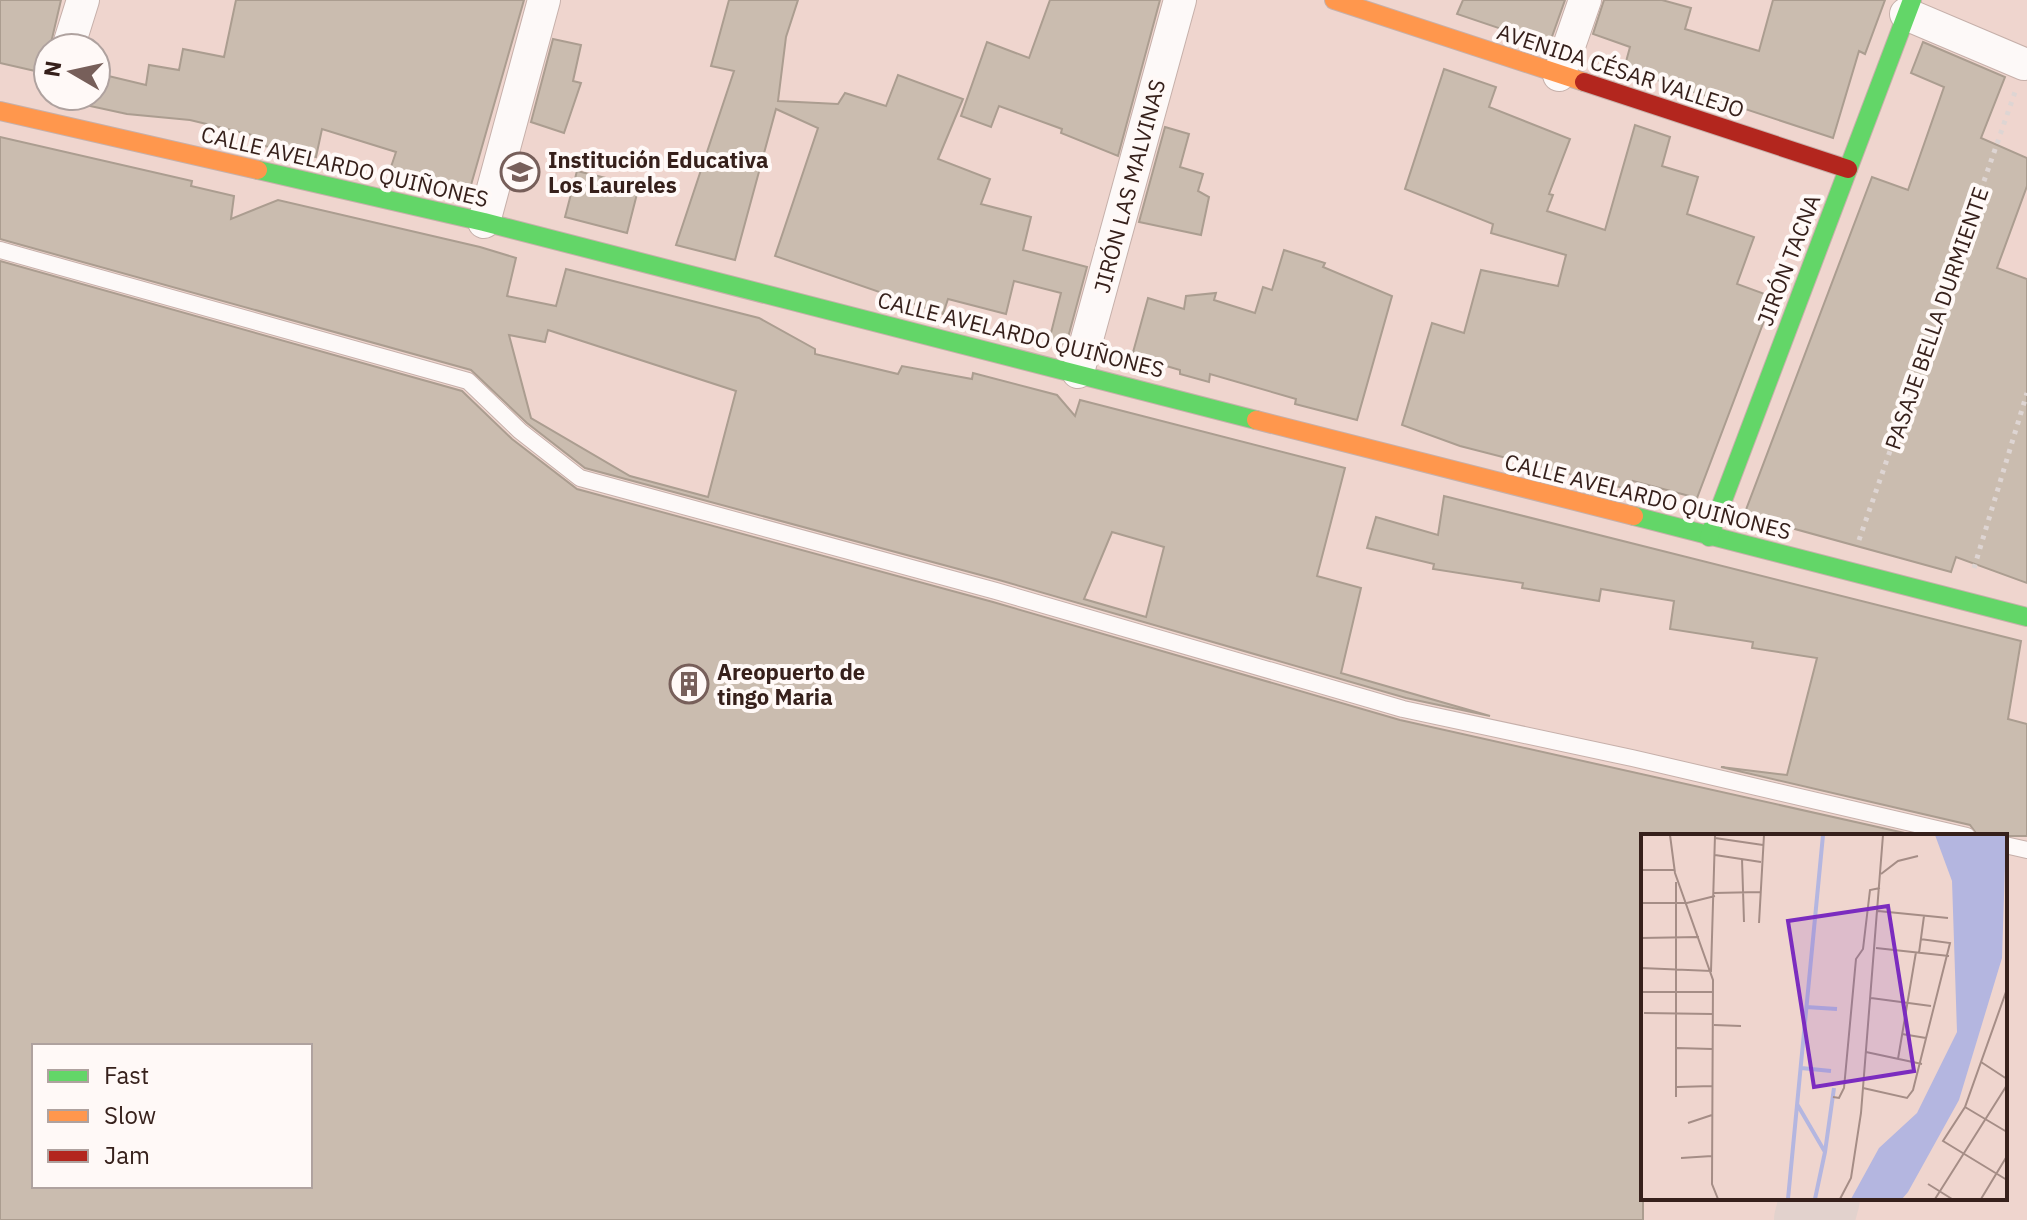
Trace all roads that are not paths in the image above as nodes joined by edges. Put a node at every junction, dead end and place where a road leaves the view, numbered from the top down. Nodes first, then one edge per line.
1 (83, 0) edge
2 (544, 0) edge
3 (1180, 0) edge
4 (1334, 0) edge
5 (1585, 0) edge
6 (1909, 7) edge
7 (73, 32) edge
8 (2024, 64) road end
9 (1559, 75) junction
10 (32, 109) edge
11 (0, 111) edge
12 (63, 112) edge
13 (1848, 169) junction
14 (484, 222) junction
15 (0, 250) edge
16 (1078, 372) junction
17 (1709, 537) junction
18 (2027, 617) edge
19 (1958, 834) edge
20 (2007, 845) edge
21 (2027, 850) edge

1 - 7 street
2 - 14 street
3 - 16 street, JIRÓN LAS MALVINAS
4 - 9 street, AVENIDA CÉSAR VALLEJO
5 - 9 street
6 - 8 street
6 - 13 street, JIRÓN TACNA
9 - 13 street, AVENIDA CÉSAR VALLEJO
10 - 11 street, CALLE AVELARDO QUIÑONES
12 - 14 street, CALLE AVELARDO QUIÑONES
13 - 17 street, JIRÓN TACNA
14 - 16 street, CALLE AVELARDO QUIÑONES
15 - 19 lane
16 - 17 street, CALLE AVELARDO QUIÑONES
17 - 18 street, CALLE AVELARDO QUIÑONES
20 - 21 lane

